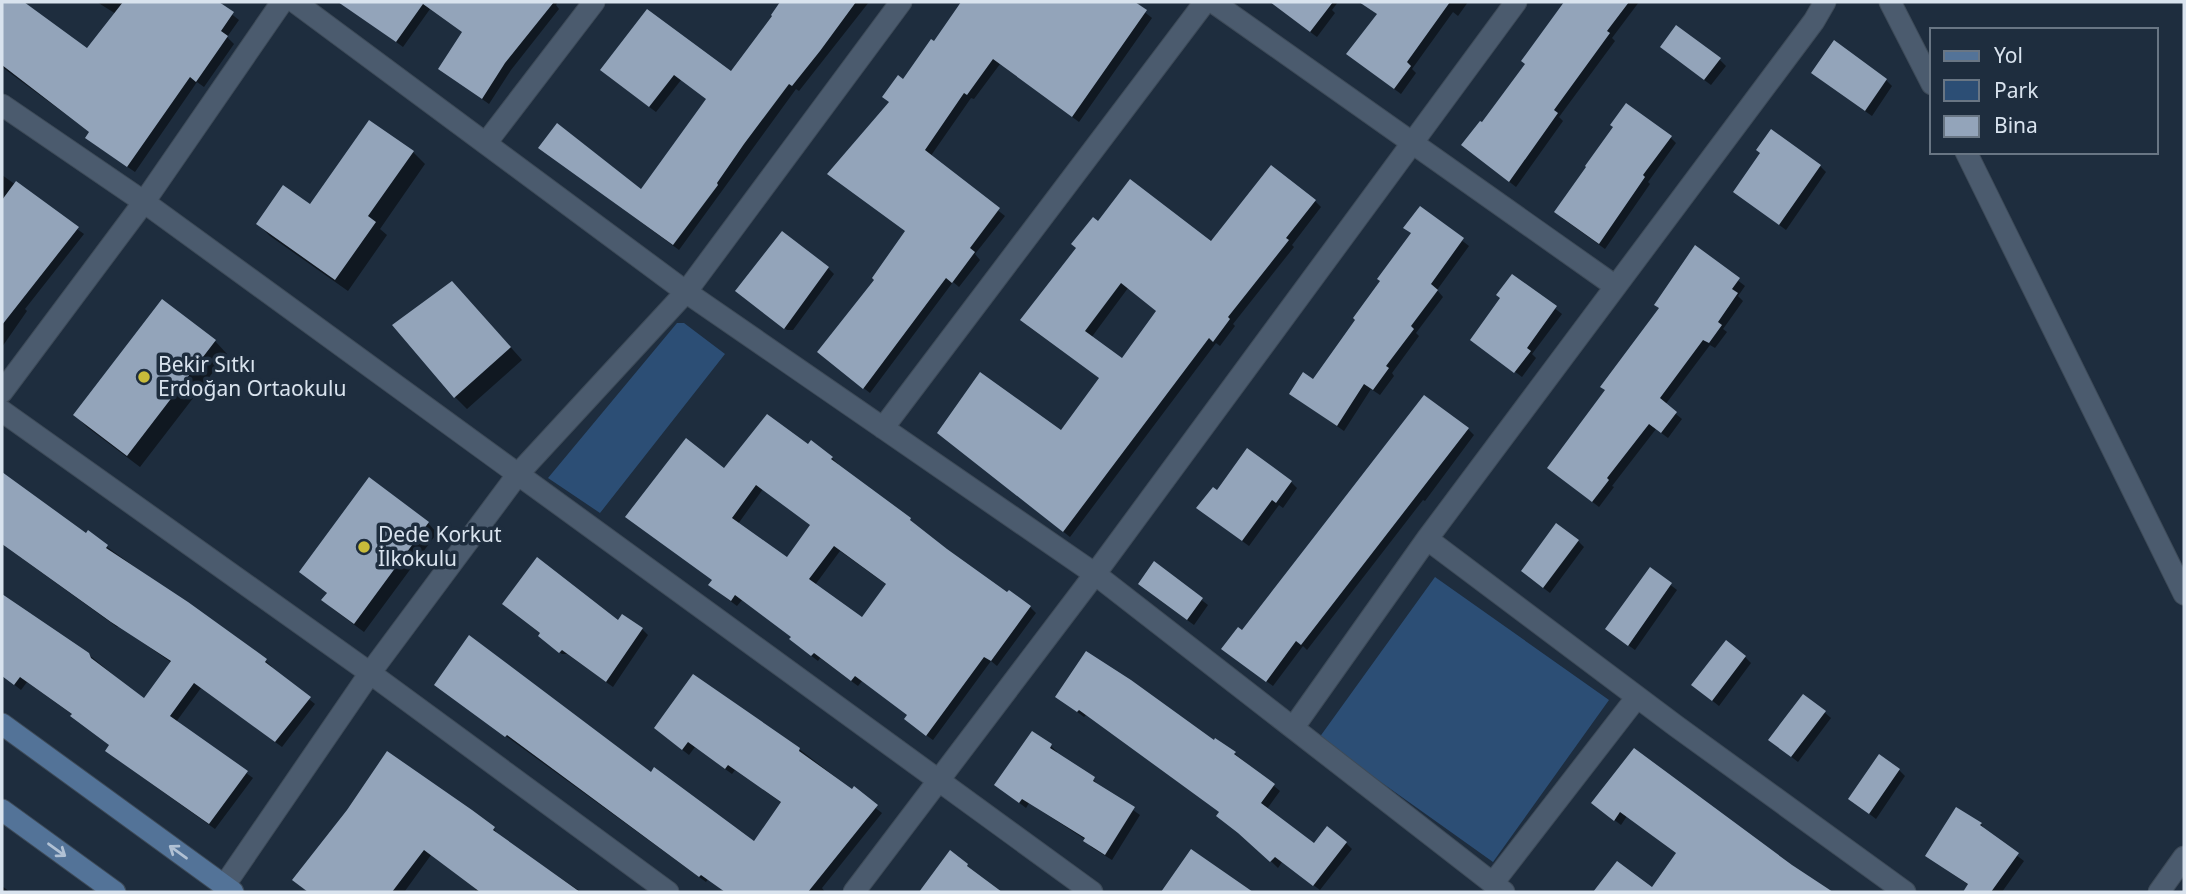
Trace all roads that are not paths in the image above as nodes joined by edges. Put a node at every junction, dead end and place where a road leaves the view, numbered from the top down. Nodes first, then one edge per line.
1 (282, 2) edge
2 (295, 2) edge
3 (594, 2) edge
4 (901, 2) edge
5 (1205, 2) edge
6 (1213, 2) edge
7 (1516, 2) edge
8 (1825, 2) edge
9 (1890, 2) edge
10 (1930, 79) edge
11 (2, 104) edge
12 (1412, 142) junction
13 (486, 143) junction
14 (1967, 154) edge
15 (144, 202) junction
16 (1615, 286) junction
17 (686, 292) junction
18 (2, 392) edge
19 (2, 411) edge
20 (883, 428) junction
21 (518, 474) junction
22 (1427, 539) junction
23 (1096, 574) junction
24 (2184, 593) edge
25 (370, 673) junction
26 (1637, 697) junction
27 (2, 724) edge
28 (1293, 728) junction
29 (939, 781) junction
30 (2, 810) edge
31 (2184, 857) edge
32 (1499, 888) edge
33 (228, 889) edge
34 (115, 892) edge
35 (668, 892) edge
36 (854, 892) edge
37 (1092, 892) edge
38 (1905, 892) edge
39 (2159, 892) edge

1 - 15 street
2 - 13 street
3 - 13 street
4 - 17 street
5 - 20 street
6 - 12 street
7 - 12 street
8 - 16 street
9 - 10 street
11 - 15 street
12 - 16 street
12 - 23 street
13 - 17 street
14 - 24 street
15 - 18 street
15 - 21 street
16 - 22 street
17 - 20 street
17 - 21 street
19 - 25 street
20 - 23 street
21 - 25 street
21 - 29 street
22 - 26 street
22 - 28 street
23 - 28 street
23 - 29 street
25 - 33 street
25 - 35 street
26 - 32 street
26 - 38 street
33 -> 27 street
28 - 32 street
29 - 36 street
29 - 37 street
30 -> 34 street
31 - 39 street

